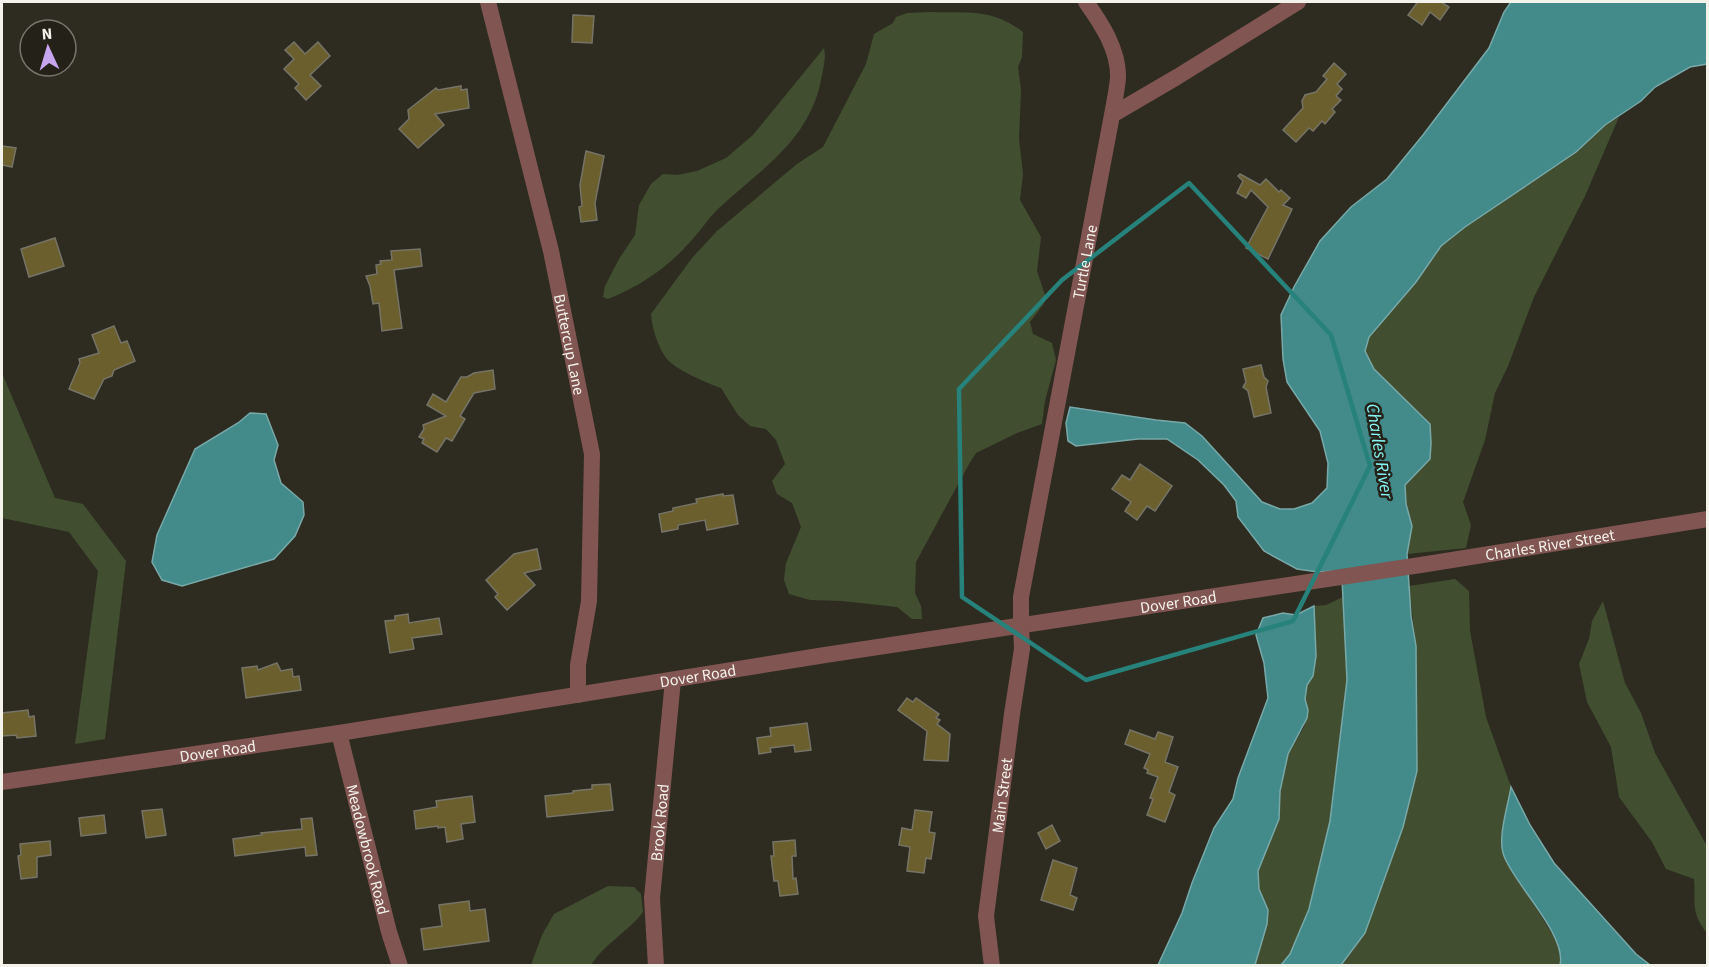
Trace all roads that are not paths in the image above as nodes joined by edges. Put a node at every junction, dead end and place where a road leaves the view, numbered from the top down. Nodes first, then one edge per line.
1 (488, 2) edge
2 (1086, 2) edge
3 (1298, 2) edge
4 (1112, 115) junction
5 (1707, 519) edge
6 (1393, 568) joint
7 (1021, 625) junction
8 (673, 680) junction
9 (578, 695) junction
10 (339, 733) junction
11 (2, 782) edge
12 (400, 966) edge
13 (656, 966) edge
14 (992, 966) edge

1 - 9 street, Buttercup Lane
2 - 4 street, Turtle Lane
3 - 4 street
4 - 7 street, Turtle Lane
5 - 6 street, Charles River Street
6 - 7 street, Dover Road
7 - 8 street, Dover Road
7 - 14 street, Main Street
8 - 9 street, Dover Road
8 - 13 street, Brook Road
9 - 10 street, Dover Road
10 - 11 street, Dover Road
10 - 12 street, Meadowbrook Road

